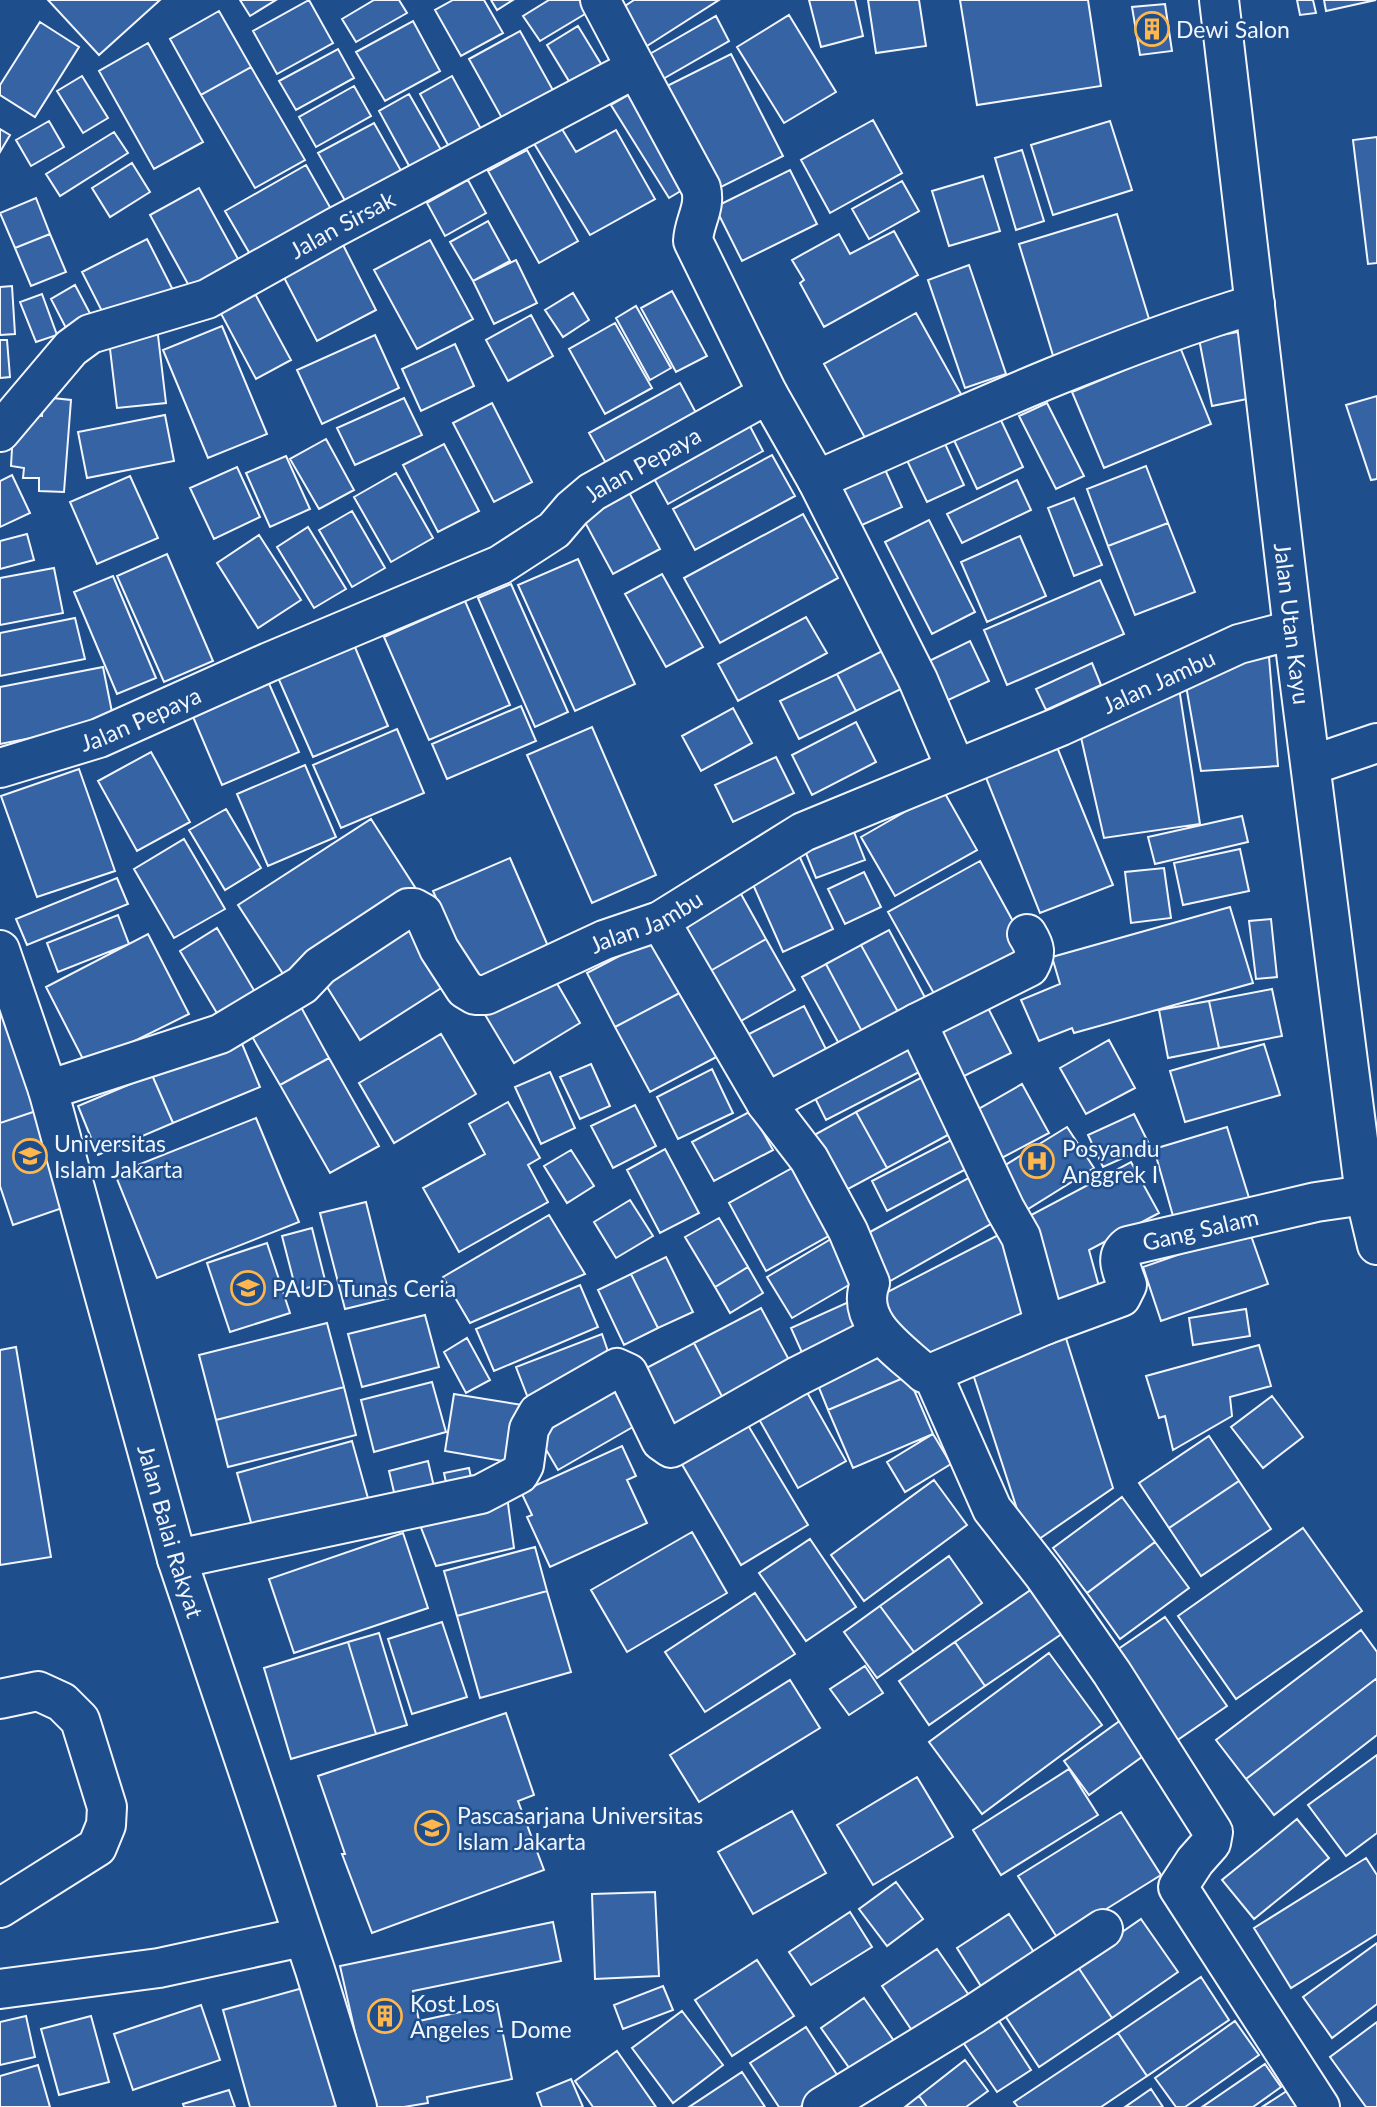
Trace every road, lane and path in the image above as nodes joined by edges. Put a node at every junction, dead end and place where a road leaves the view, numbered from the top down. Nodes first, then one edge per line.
1 (600, 0) edge
2 (1219, 0) edge
3 (636, 68) junction
4 (1255, 304) junction
5 (768, 394) junction
6 (0, 432) edge
7 (817, 480) junction
8 (1293, 630) junction
9 (1377, 743) edge
10 (1312, 765) junction
11 (0, 768) edge
12 (956, 769) junction
13 (660, 921) junction
14 (1027, 934) dead end
15 (0, 950) edge
16 (916, 1023) junction
17 (48, 1090) junction
18 (765, 1103) junction
19 (1365, 1195) junction
20 (1377, 1245) edge
21 (1045, 1325) junction
22 (881, 1334) junction
23 (932, 1373) junction
24 (177, 1559) junction
25 (0, 1699) edge
26 (0, 1908) edge
27 (1103, 1929) dead end
28 (302, 1937) junction
29 (0, 1989) edge
30 (839, 2103) edge
31 (357, 2107) edge
32 (1320, 2107) edge

1 - 3 street
2 - 4 street, Jalan Utan Kayu
3 - 5 street
3 - 6 street, Jalan Sirsak
4 - 7 street
4 - 8 street, Jalan Utan Kayu
5 - 7 street
5 - 11 street, Jalan Pepaya
7 - 12 street
8 - 10 street, Jalan Utan Kayu
8 - 12 street, Jalan Jambu
9 - 10 street
10 - 19 street, Jalan Utan Kayu
12 - 13 street, Jalan Jambu
13 - 17 street, Jalan Jambu
13 - 18 street
14 - 16 street
15 - 17 street, Jalan Balai Rakyat
16 - 18 street
16 - 21 street
17 - 24 street, Jalan Balai Rakyat
18 - 22 street
19 - 20 street, Jalan Utan Kayu
19 - 21 street, Gang Salam
21 - 23 street, Gang Salam
22 - 23 street
22 - 24 street
23 - 32 street
24 - 28 street, Jalan Balai Rakyat
25 - 26 street
27 - 30 street
28 - 29 street
28 - 31 street, Jalan Balai Rakyat

